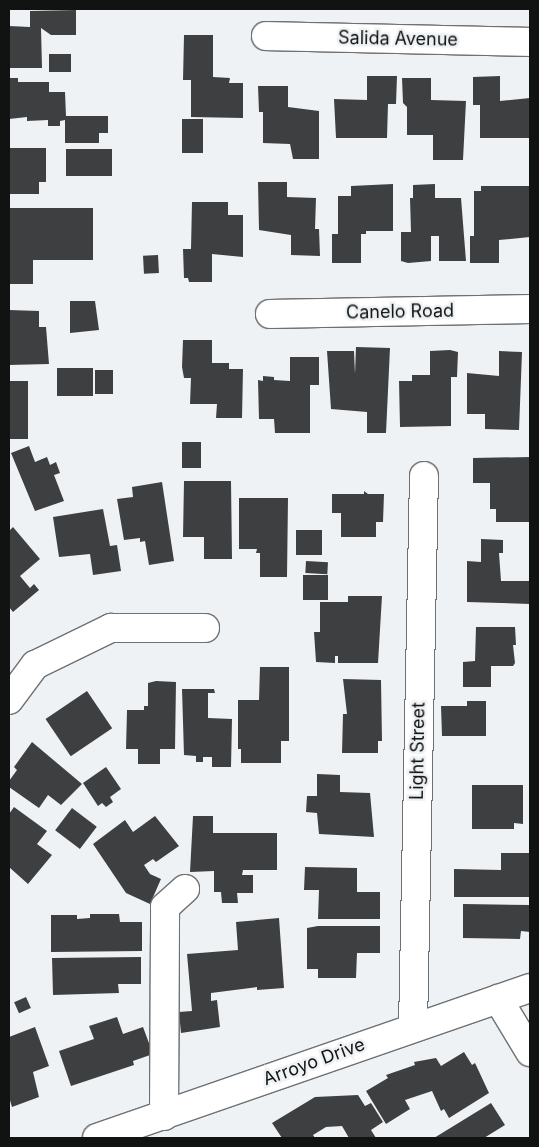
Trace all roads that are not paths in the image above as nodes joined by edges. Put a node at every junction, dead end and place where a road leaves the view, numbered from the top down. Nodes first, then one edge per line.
1 (266, 36) dead end
2 (530, 42) edge
3 (530, 309) edge
4 (270, 314) dead end
5 (424, 476) dead end
6 (205, 628) dead end
7 (9, 700) edge
8 (185, 889) dead end
9 (530, 988) edge
10 (498, 999) junction
11 (413, 1027) junction
12 (530, 1052) edge
13 (153, 1126) edge
14 (98, 1138) edge

1 - 2 street, Salida Avenue
3 - 4 street, Canelo Road
5 - 11 street, Light Street
6 - 7 street
8 - 13 street
9 - 10 street, Arroyo Drive
10 - 11 street, Arroyo Drive
10 - 12 street
11 - 13 street, Arroyo Drive
13 - 14 street, Arroyo Drive

